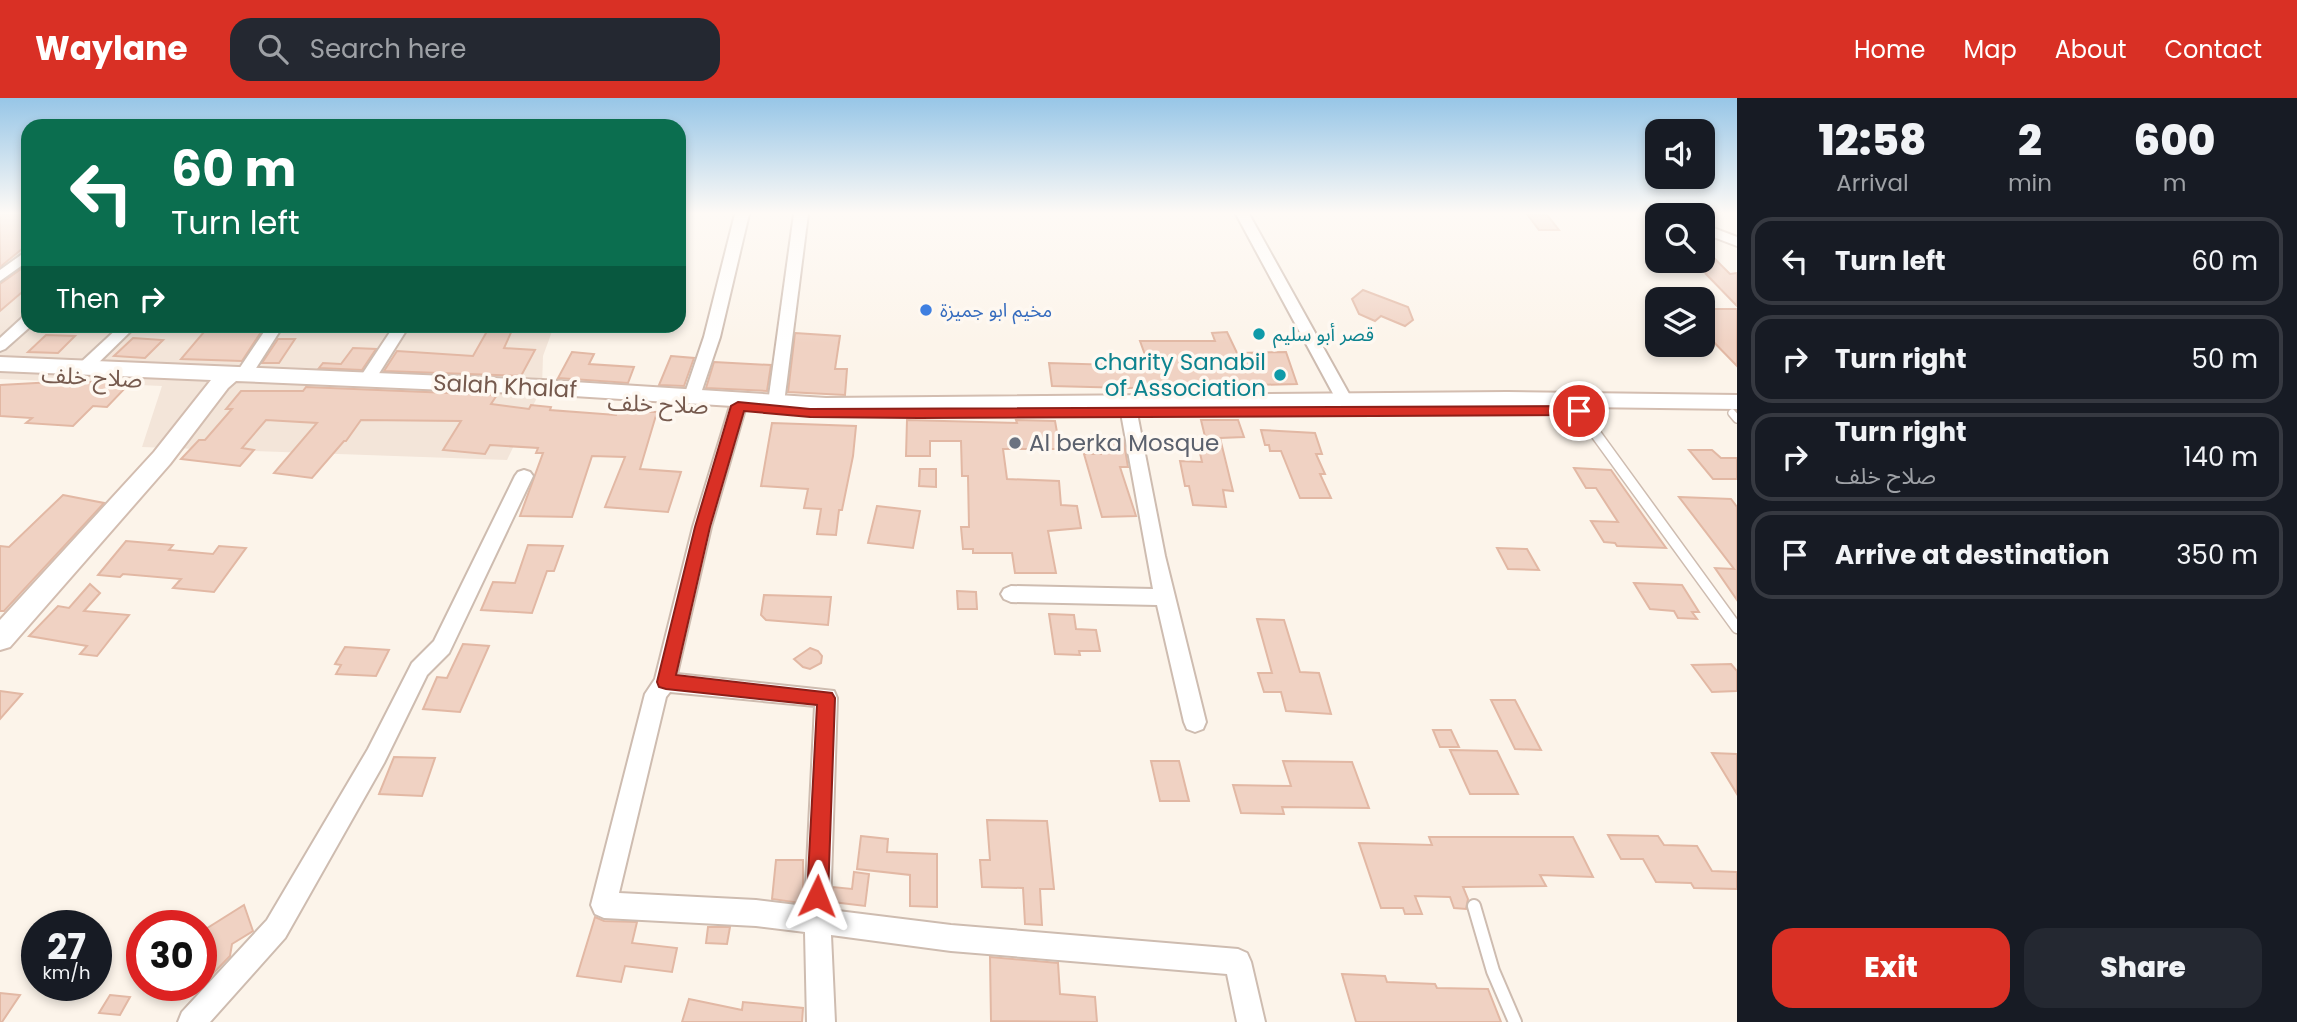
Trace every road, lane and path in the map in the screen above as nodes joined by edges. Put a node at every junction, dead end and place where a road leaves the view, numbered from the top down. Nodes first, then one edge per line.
1 (731, 257) edge
2 (797, 257) edge
3 (1266, 257) edge
4 (21, 260) edge
5 (0, 277) edge
6 (21, 326) edge
7 (121, 333) edge
8 (269, 333) edge
9 (397, 333) edge
10 (0, 346) edge
11 (0, 364) edge
12 (85, 367) junction
13 (0, 373) edge
14 (231, 378) junction
15 (368, 379) junction
16 (692, 396) junction
17 (1345, 401) junction
18 (776, 403) junction
19 (738, 406) junction
20 (1579, 411) junction
21 (1736, 411) edge
22 (1129, 413) junction
23 (524, 476) dead end
24 (1012, 594) dead end
25 (1165, 597) junction
26 (5, 628) edge
27 (1737, 628) edge
28 (666, 682) junction
29 (1195, 722) dead end
30 (1474, 906) dead end
31 (817, 920) junction
32 (192, 1022) edge
33 (821, 1022) edge
34 (1251, 1022) edge
35 (1515, 1022) edge

1 - 16 street
2 - 18 street
3 - 17 street
4 - 5 street
6 - 10 street
7 - 12 street
8 - 14 street
9 - 15 street
11 - 12 main road, Salah Khalaf
12 - 14 main road, Salah Khalaf
13 - 14 main road, صلاح خلف
14 - 15 main road, Salah Khalaf
14 - 19 main road, صلاح خلف
14 - 26 main road
15 - 16 main road, Salah Khalaf
16 - 18 main road, Salah Khalaf
17 - 18 main road, Salah Khalaf
17 - 21 main road, صلاح خلف
19 - 22 main road, صلاح خلف
19 - 28 street
20 - 21 main road, صلاح خلف
20 - 22 main road, صلاح خلف
20 - 27 lane
22 - 25 street
23 - 32 street
24 - 25 street
25 - 29 street
28 - 31 street
28 - 31 street
30 - 35 lane
31 - 33 street
31 - 34 street

